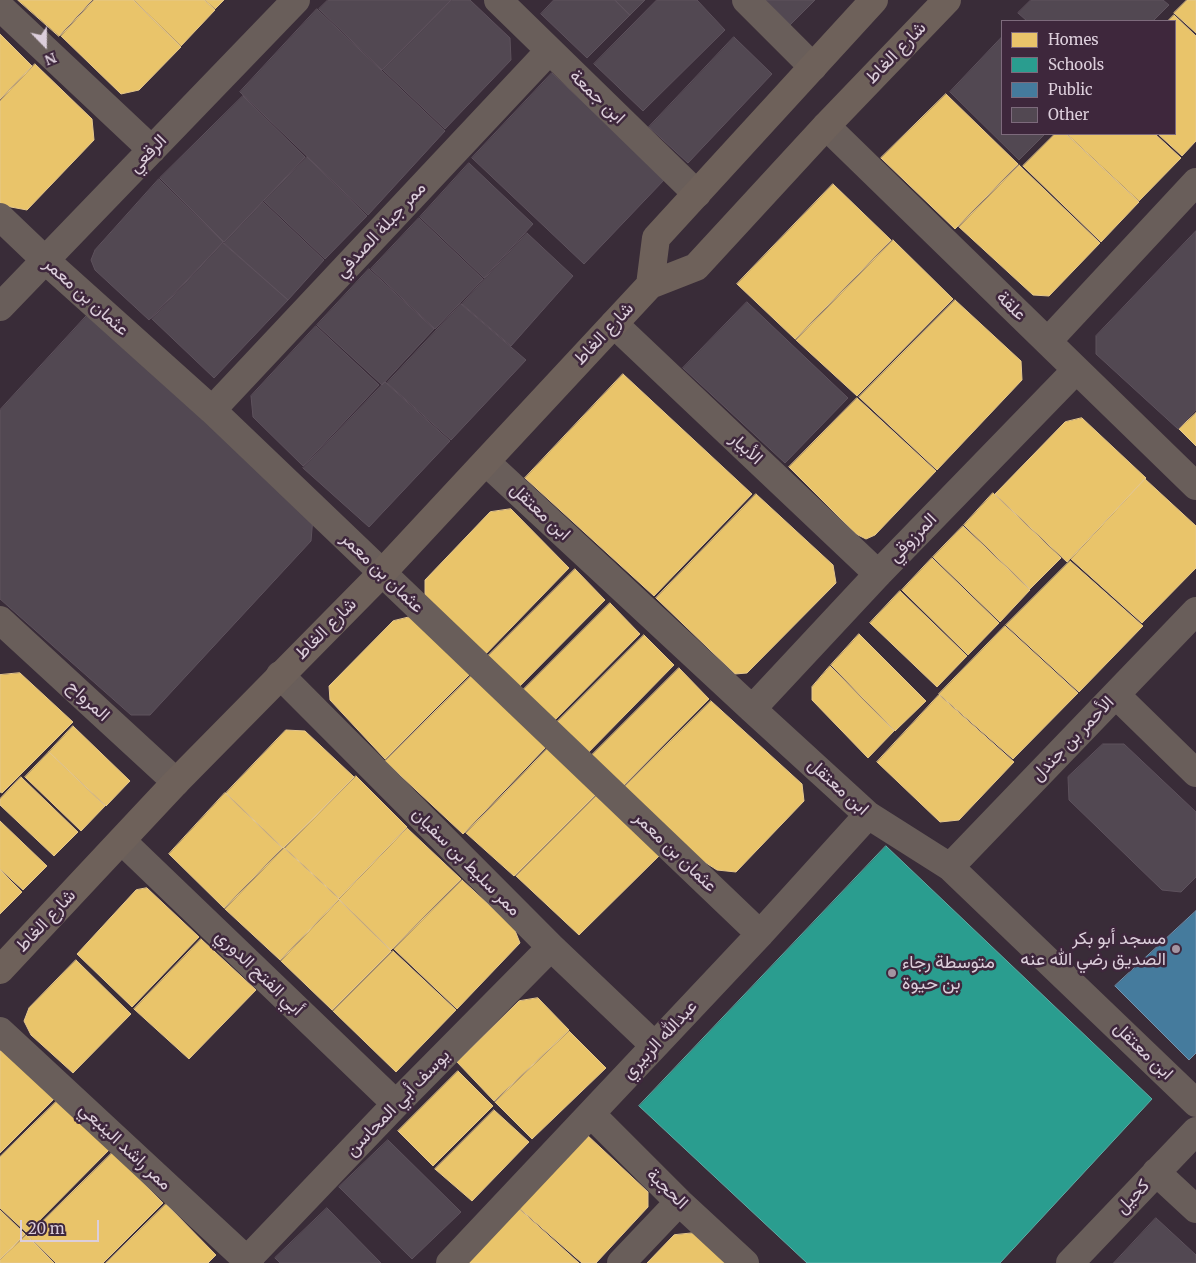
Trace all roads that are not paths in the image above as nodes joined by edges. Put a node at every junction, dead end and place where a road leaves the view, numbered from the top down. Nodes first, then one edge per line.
1 (296, 0) edge
2 (498, 0) edge
3 (746, 0) edge
4 (874, 0) edge
5 (947, 0) edge
6 (0, 7) edge
7 (549, 51) junction
8 (813, 67) junction
9 (826, 126) junction
10 (152, 150) junction
11 (1196, 182) edge
12 (697, 194) junction
13 (0, 217) edge
14 (45, 260) junction
15 (650, 285) junction
16 (0, 307) edge
17 (614, 324) junction
18 (1048, 341) junction
19 (1076, 370) junction
20 (212, 410) junction
21 (486, 462) junction
22 (1196, 486) edge
23 (382, 573) junction
24 (878, 574) junction
25 (1196, 611) edge
26 (5, 634) edge
27 (280, 675) junction
28 (1116, 695) junction
29 (752, 709) junction
30 (1196, 773) edge
31 (176, 782) junction
32 (868, 815) junction
33 (122, 841) junction
34 (950, 867) junction
35 (760, 934) junction
36 (551, 947) junction
37 (0, 970) edge
38 (0, 1031) edge
39 (654, 1045) junction
40 (1196, 1102) edge
41 (396, 1104) junction
42 (591, 1114) junction
43 (1196, 1131) edge
44 (1156, 1172) junction
45 (679, 1202) junction
46 (1196, 1209) edge
47 (248, 1262) edge
48 (450, 1263) edge
49 (620, 1263) edge
50 (745, 1263) edge
51 (1070, 1263) edge

1 - 10 street, الرقعي
2 - 7 street, ابن جمعة
3 - 8 street
4 - 8 street
5 - 9 street, شارع الغاط
6 - 10 street
7 - 12 street, ابن جمعة
7 - 20 street, ممر جبلة الصدفي
8 - 12 street
9 - 15 street, شارع الغاط
9 - 18 street, علقة
10 - 14 street, الرقعي
11 - 18 street
12 - 15 street
13 - 14 street, عثمان بن معمر
14 - 16 street, الرقعي
14 - 20 street, عثمان بن معمر
15 - 17 street, شارع الغاط
17 - 21 street, شارع الغاط
17 - 24 street, الأبيار
18 - 19 street, علقة
19 - 22 street, علقة
19 - 24 street, المرزوقي
20 - 23 street, عثمان بن معمر
21 - 23 street, شارع الغاط
21 - 29 street, ابن معتقل
23 - 27 street, شارع الغاط
23 - 35 street, عثمان بن معمر
24 - 29 street, المرزوقي
25 - 28 street, الأحمر بن جندل
26 - 31 street, المرواح
27 - 31 street, شارع الغاط
27 - 36 street, ممر سليط بن سفيان
28 - 30 street
28 - 34 street, الأحمر بن جندل
29 - 32 street, ابن معتقل
31 - 33 street, شارع الغاط
32 - 34 street, ابن معتقل
32 - 35 street, عبدالله الزبيري
33 - 37 street, شارع الغاط
33 - 41 street, أبي الفتح الدوري
34 - 40 street, ابن معتقل
35 - 39 street, عبدالله الزبيري
36 - 39 street, ممر سليط بن سفيان
36 - 41 street, يوسف أبي المحاسن
38 - 47 street, ممر راشد الينبعي
39 - 42 street, عبدالله الزبيري
41 - 47 street, يوسف أبي المحاسن
42 - 45 street, الحجبة
42 - 48 street, عبدالله الزبيري
43 - 44 street, كحيل
44 - 46 street
44 - 51 street, كحيل
45 - 49 street
45 - 50 street, الحجبة

